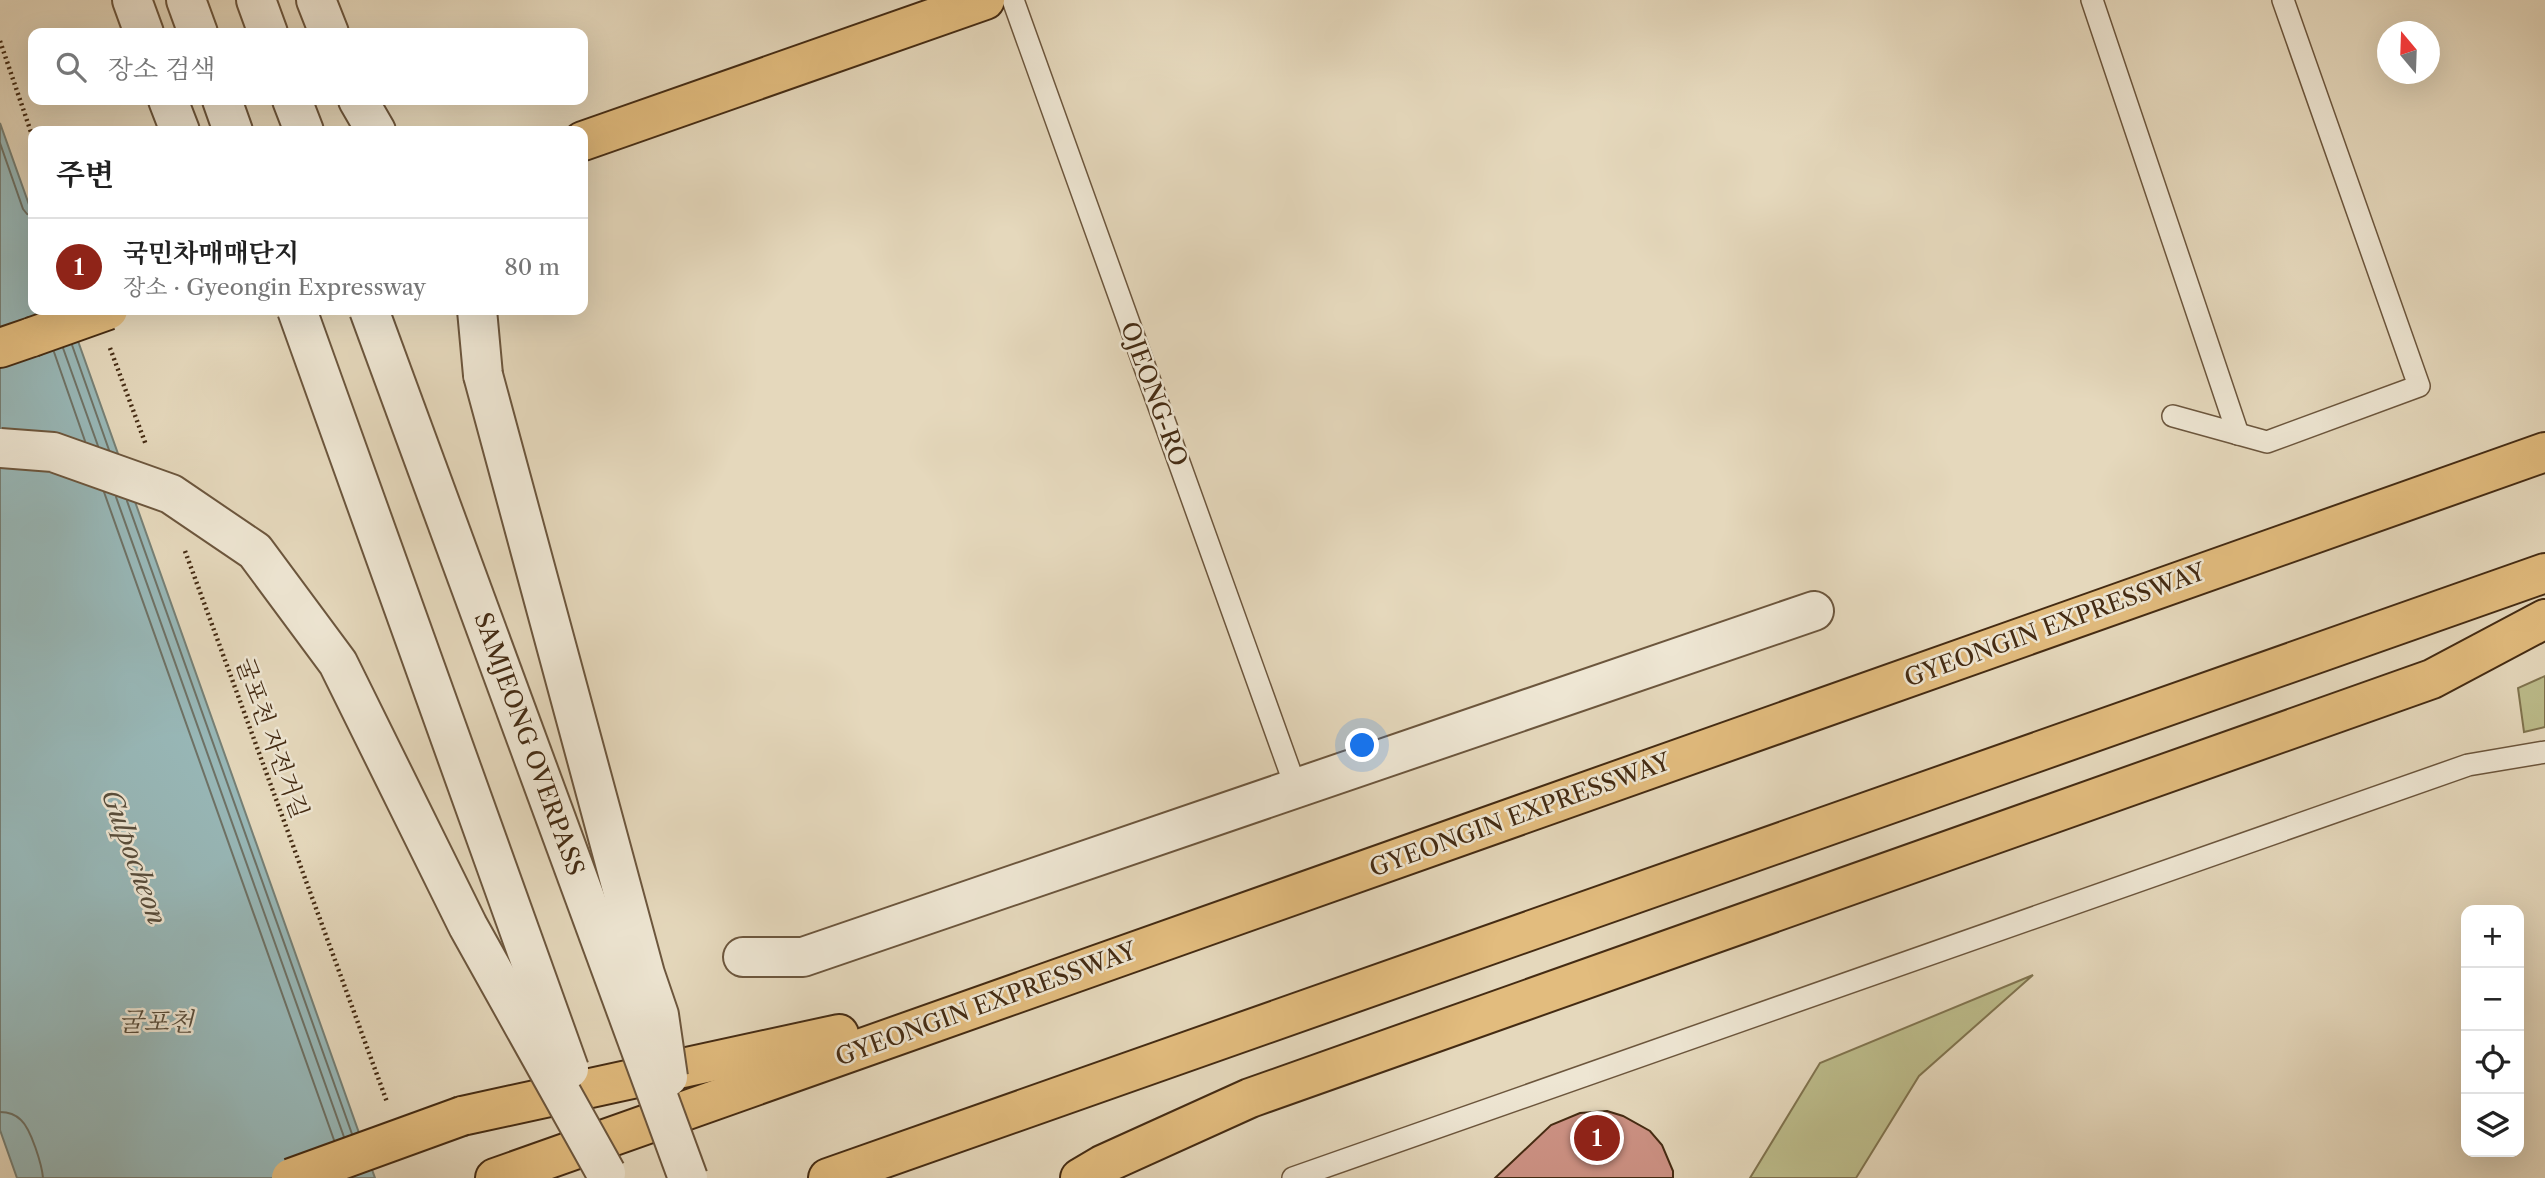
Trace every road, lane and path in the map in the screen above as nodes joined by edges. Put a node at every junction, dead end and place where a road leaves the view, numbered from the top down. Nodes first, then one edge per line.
1 (132, 0) edge
2 (186, 0) edge
3 (256, 0) edge
4 (316, 0) edge
5 (985, 0) edge
6 (1013, 0) edge
7 (2092, 0) edge
8 (2283, 0) edge
9 (142, 28) edge
10 (196, 28) edge
11 (266, 28) edge
12 (327, 28) edge
13 (0, 41) edge
14 (170, 105) edge
15 (224, 105) edge
16 (294, 105) edge
17 (361, 105) edge
18 (29, 126) edge
19 (178, 126) edge
20 (231, 126) edge
21 (302, 126) edge
22 (373, 126) edge
23 (601, 132) edge
24 (588, 154) edge
25 (299, 315) edge
26 (371, 315) edge
27 (477, 315) edge
28 (107, 323) edge
29 (0, 348) edge
30 (2173, 416) dead end
31 (2238, 434) junction
32 (0, 448) edge
33 (148, 452) dead end
34 (2545, 452) edge
35 (182, 543) dead end
36 (2545, 573) edge
37 (1814, 611) dead end
38 (2545, 619) edge
39 (2545, 752) edge
40 (1296, 788) junction
41 (743, 957) dead end
42 (998, 1000) junction
43 (391, 1113) dead end
44 (684, 1166) edge
45 (607, 1175) edge
46 (291, 1178) edge
47 (495, 1178) edge
48 (828, 1178) edge
49 (1080, 1178) edge
50 (1293, 1178) edge

1 - 9 street
2 - 10 street
3 - 11 street
4 - 12 street
5 - 23 main road
6 - 40 lane, OJEONG-RO
7 - 31 lane
8 - 31 lane
13 - 18 path
14 - 19 street
15 - 20 street
16 - 21 street
17 - 22 street
23 - 24 street
25 - 45 street, bridge
26 - 44 street, SAMJEONG OVERPASS, bridge
27 - 44 street, bridge
28 - 29 main road, bridge
28 - 33 path
30 - 31 lane
32 - 45 street, bridge
34 - 42 main road, GYEONGIN EXPRESSWAY
35 - 43 path, 굴포천 자전거길
36 - 48 main road
37 - 40 street
38 - 49 main road
39 - 50 lane
40 - 41 street
42 - 46 main road, bridge
42 - 47 main road, GYEONGIN EXPRESSWAY

